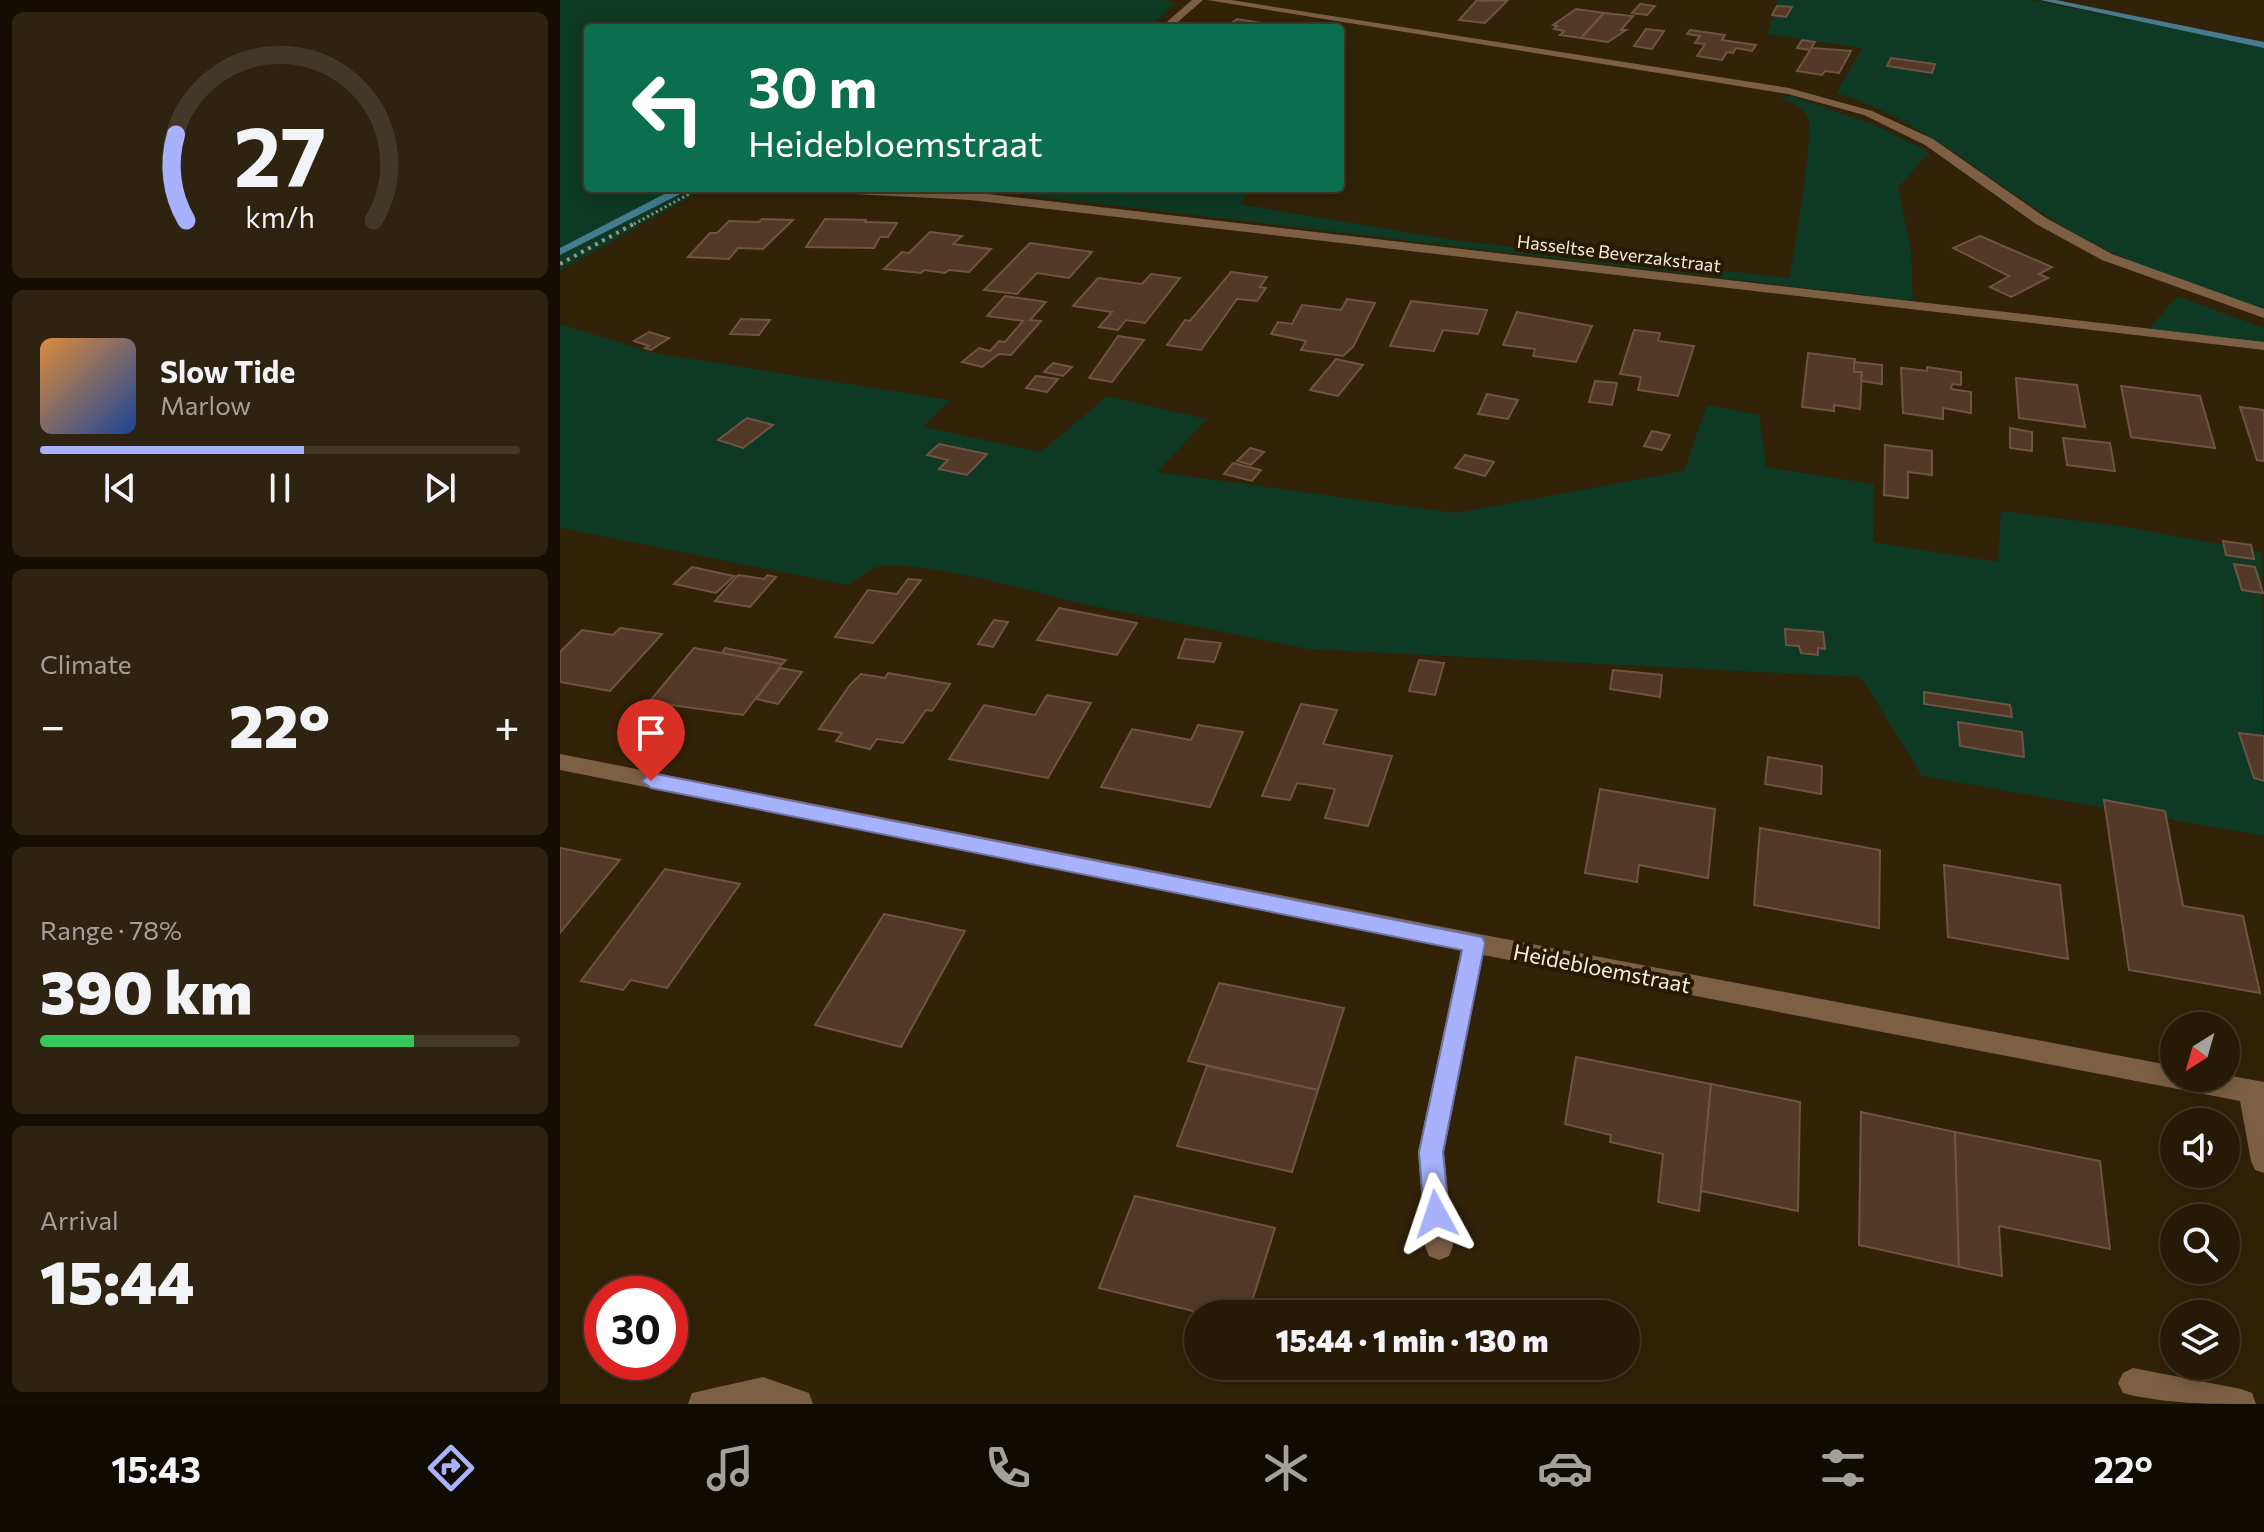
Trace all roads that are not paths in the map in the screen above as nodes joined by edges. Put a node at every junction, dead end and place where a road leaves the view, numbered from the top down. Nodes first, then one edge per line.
1 (1198, 0) edge
2 (1212, 0) edge
3 (1170, 24) edge
4 (975, 192) edge
5 (2264, 314) edge
6 (2264, 346) edge
7 (560, 762) edge
8 (1474, 943) junction
9 (2160, 1074) edge
10 (2257, 1092) edge
11 (2264, 1161) edge
12 (1439, 1246) dead end
13 (2133, 1383) dead end
14 (703, 1404) edge
15 (798, 1404) edge
16 (2241, 1404) edge

1 - 3 street
2 - 5 street
4 - 6 street, Hasseltse Beverzakstraat
7 - 8 street, Heidebloemstraat
8 - 9 street, Heidebloemstraat
8 - 12 street
10 - 11 street
13 - 16 street
14 - 15 street

